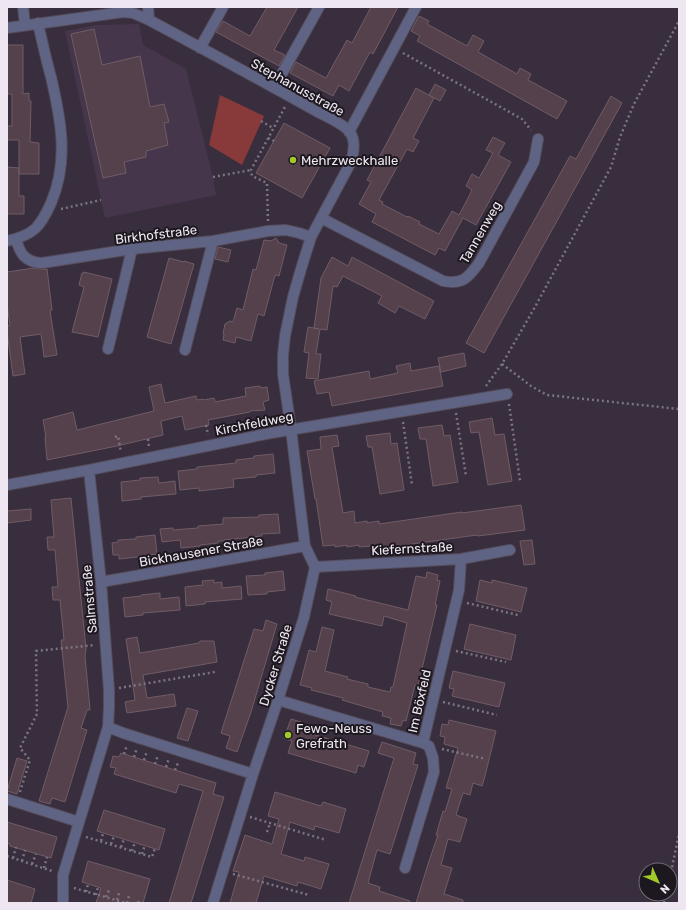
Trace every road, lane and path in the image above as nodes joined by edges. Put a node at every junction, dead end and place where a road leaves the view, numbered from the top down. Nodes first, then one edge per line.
1 (23, 7) edge
2 (148, 7) edge
3 (223, 7) edge
4 (319, 7) edge
5 (416, 7) edge
6 (87, 12) edge
7 (149, 20) junction
8 (679, 21) edge
9 (38, 23) junction
10 (25, 25) junction
11 (7, 28) edge
12 (200, 48) junction
13 (394, 50) junction
14 (274, 88) junction
15 (291, 96) junction
16 (261, 121) dead end
17 (274, 128) junction
18 (349, 132) junction
19 (268, 138) junction
20 (538, 139) joint
21 (274, 141) dead end
22 (251, 170) junction
23 (213, 177) dead end
24 (101, 200) dead end
25 (47, 212) junction
26 (321, 218) junction
27 (268, 231) junction
28 (311, 237) junction
29 (11, 240) edge
30 (212, 241) junction
31 (132, 250) junction
32 (108, 349) dead end
33 (185, 350) dead end
34 (502, 364) junction
35 (507, 394) joint
36 (476, 400) junction
37 (454, 403) junction
38 (679, 409) edge
39 (401, 412) junction
40 (291, 429) junction
41 (115, 437) dead end
42 (123, 462) junction
43 (90, 470) junction
44 (466, 476) dead end
45 (520, 481) dead end
46 (7, 485) edge
47 (412, 485) dead end
48 (305, 546) junction
49 (510, 550) dead end
50 (461, 559) junction
51 (315, 567) junction
52 (101, 582) junction
53 (456, 601) junction
54 (518, 615) dead end
55 (105, 643) junction
56 (445, 649) junction
57 (506, 662) dead end
58 (215, 672) dead end
59 (109, 690) junction
60 (278, 700) junction
61 (433, 700) junction
62 (497, 715) dead end
63 (108, 727) junction
64 (426, 745) junction
65 (486, 759) dead end
66 (253, 774) junction
67 (12, 800) edge
68 (241, 814) junction
69 (79, 822) junction
70 (270, 823) junction
71 (267, 832) dead end
72 (103, 833) dead end
73 (75, 834) junction
74 (679, 834) edge
75 (114, 836) dead end
76 (124, 839) dead end
77 (326, 840) dead end
78 (101, 841) junction
79 (135, 842) dead end
80 (112, 844) junction
81 (145, 845) dead end
82 (121, 847) junction
83 (16, 848) dead end
84 (155, 848) dead end
85 (25, 850) dead end
86 (132, 851) junction
87 (36, 854) dead end
88 (142, 854) junction
89 (7, 856) edge
90 (47, 857) dead end
91 (13, 858) junction
92 (22, 861) junction
93 (673, 862) edge
94 (32, 864) junction
95 (44, 868) junction
96 (405, 868) dead end
97 (223, 871) junction
98 (63, 880) junction
99 (88, 884) dead end
100 (98, 887) dead end
101 (109, 890) dead end
102 (86, 892) junction
103 (119, 893) dead end
104 (96, 895) junction
105 (309, 895) dead end
106 (129, 896) dead end
107 (106, 897) junction
108 (139, 899) dead end
109 (117, 900) junction
110 (63, 903) edge
111 (126, 903) edge
112 (138, 903) edge
113 (213, 903) edge

1 - 10 street
2 - 7 street
3 - 12 street
4 - 14 street
5 - 13 street
6 - 7 street, Stephanusstraße
6 - 9 street, Stephanusstraße
7 - 12 street, Stephanusstraße
8 - 34 path
9 - 10 street, Stephanusstraße
9 - 25 street, Birkhofstraße
10 - 11 street, Stephanusstraße
12 - 14 street, Stephanusstraße
13 - 18 street
13 - 20 path
14 - 15 street, Stephanusstraße
15 - 17 path
15 - 18 street, Stephanusstraße
16 - 17 path
17 - 19 path
18 - 26 street, Stephanusstraße
19 - 21 path
19 - 22 path
20 - 26 street, Tannenweg
22 - 23 path
22 - 27 path
24 - 25 path
25 - 29 street, Birkhofstraße
26 - 28 street, Stephanusstraße
27 - 28 street, Birkhofstraße
27 - 30 street, Birkhofstraße
28 - 40 street, Stephanusstraße
29 - 31 street, Birkhofstraße
30 - 31 street, Birkhofstraße
30 - 33 street
31 - 32 street
34 - 36 path
34 - 38 path
35 - 36 street, Kirchfeldweg
35 - 45 path
36 - 37 street, Kirchfeldweg
37 - 39 street, Kirchfeldweg
37 - 44 path
39 - 40 street, Kirchfeldweg
39 - 47 path
40 - 42 street, Kirchfeldweg
40 - 48 street
41 - 42 path
42 - 43 street, Kirchfeldweg
43 - 46 street, Kirchfeldweg
43 - 52 street, Salmstraße
48 - 51 street
48 - 52 street, Bickhausener Straße
49 - 50 street, Kiefernstraße
50 - 51 street, Kiefernstraße
50 - 53 street, Im Böxfeld
51 - 60 street, Dycker Straße
52 - 55 street, Salmstraße
53 - 54 path
53 - 56 street, Im Böxfeld
55 - 59 street, Salmstraße
55 - 67 path
56 - 57 path
56 - 61 street, Im Böxfeld
58 - 59 path
59 - 63 street, Salmstraße
60 - 64 street
60 - 66 street, Dycker Straße
61 - 62 path
61 - 64 street, Im Böxfeld
63 - 66 street
63 - 69 street, Salmstraße
64 - 65 path
64 - 96 street, Im Böxfeld
66 - 68 street, Dycker Straße
67 - 69 street
68 - 70 path
68 - 97 street, Dycker Straße
69 - 73 street, Salmstraße
70 - 71 path
70 - 77 path
72 - 78 path
73 - 78 path
73 - 98 street, Salmstraße
74 - 93 path
75 - 80 path
76 - 82 path
78 - 80 path
79 - 86 path
80 - 82 path
81 - 88 path
82 - 86 path
83 - 91 path
84 - 88 path
85 - 92 path
86 - 88 path
87 - 94 path
89 - 91 path
90 - 95 path
91 - 92 path
92 - 94 path
94 - 95 path
95 - 98 path
97 - 105 path
97 - 113 street, Dycker Straße
98 - 102 path
98 - 110 street, Salmstraße
99 - 102 path
100 - 104 path
101 - 107 path
102 - 104 path
103 - 109 path
104 - 107 path
106 - 111 path
107 - 109 path
108 - 112 path
109 - 111 path

